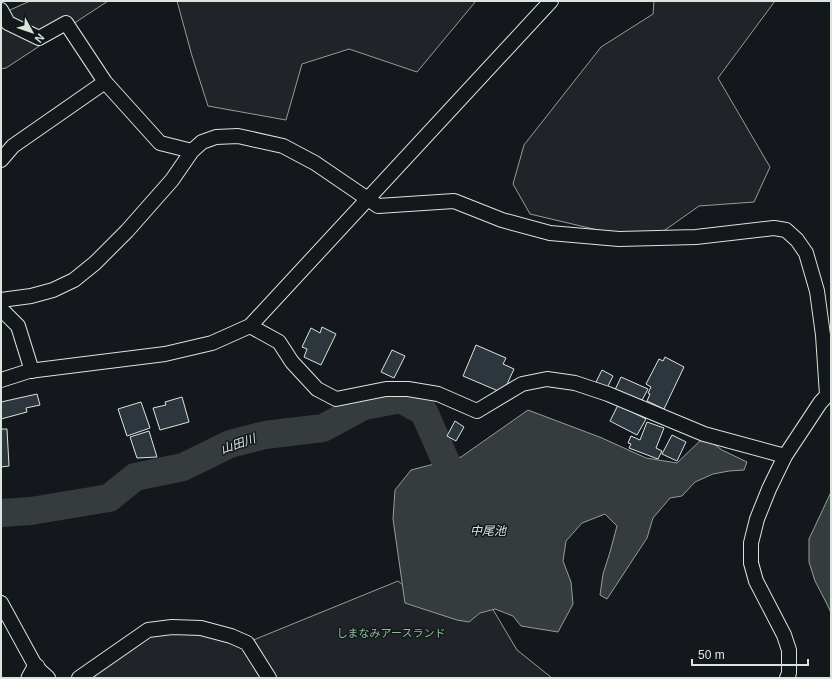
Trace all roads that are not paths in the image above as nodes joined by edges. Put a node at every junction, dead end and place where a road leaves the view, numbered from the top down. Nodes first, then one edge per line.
1 (551, 1) edge
2 (1, 10) edge
3 (104, 82) junction
4 (192, 151) junction
5 (1, 160) edge
6 (367, 199) junction
7 (1, 300) edge
8 (1, 309) edge
9 (250, 326) junction
10 (32, 371) junction
11 (1, 380) edge
12 (829, 393) edge
13 (785, 456) junction
14 (1, 604) edge
15 (38, 674) edge
16 (79, 678) edge
17 (270, 678) edge
18 (787, 678) edge

1 - 6 street
2 - 3 street
3 - 4 street
3 - 5 street
4 - 6 street
4 - 7 street
6 - 9 street
6 - 12 street
8 - 10 street
9 - 10 street
9 - 13 street
10 - 11 street
12 - 13 street
13 - 18 street
14 - 15 street
16 - 17 street

